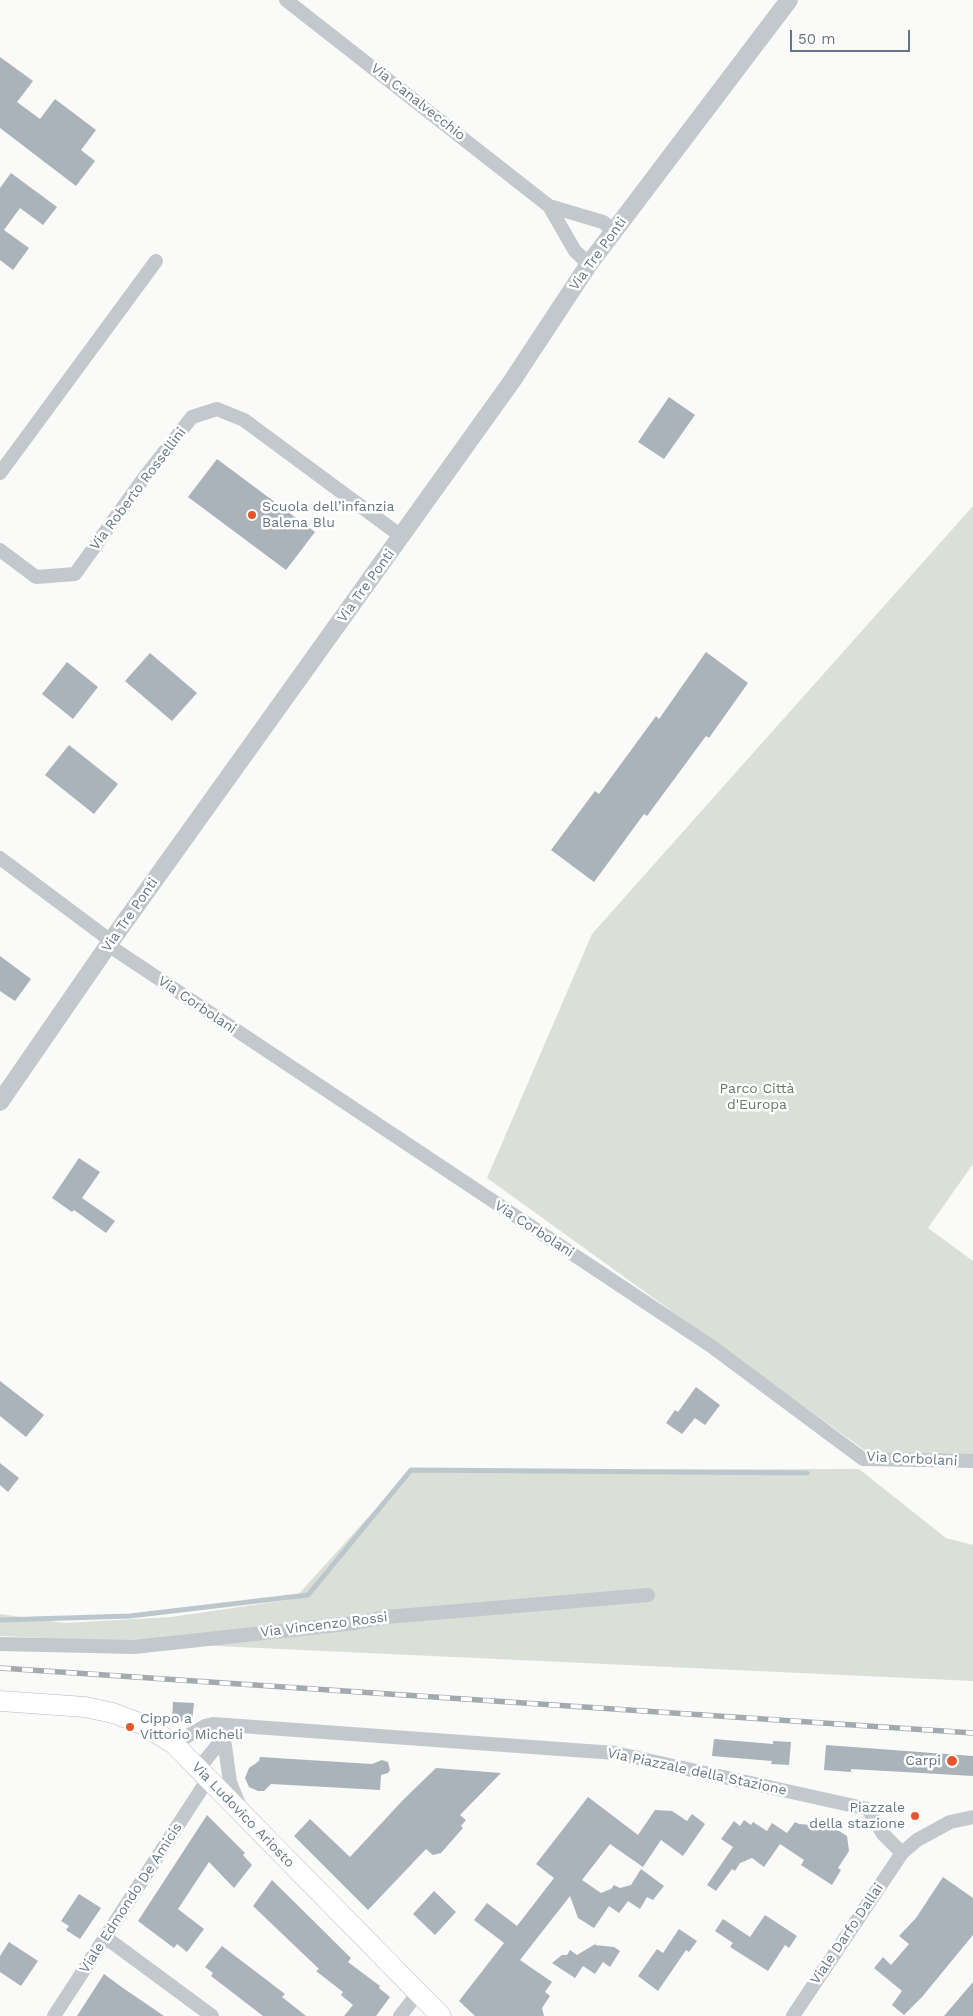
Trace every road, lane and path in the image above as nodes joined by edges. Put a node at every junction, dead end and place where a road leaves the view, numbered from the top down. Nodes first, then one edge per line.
1 (286, 0) edge
2 (789, 0) edge
3 (549, 206) junction
4 (614, 231) junction
5 (156, 261) dead end
6 (589, 264) junction
7 (0, 473) edge
8 (401, 536) junction
9 (0, 550) edge
10 (0, 858) edge
11 (109, 943) junction
12 (0, 1102) edge
13 (973, 1461) edge
14 (648, 1595) dead end
15 (0, 1644) edge
16 (0, 1701) edge
17 (238, 1725) junction
18 (224, 1739) junction
19 (174, 1744) junction
20 (203, 1774) junction
21 (243, 1815) junction
22 (973, 1817) edge
23 (902, 1853) junction
24 (105, 1937) junction
25 (418, 1993) junction
26 (54, 2016) edge
27 (212, 2016) edge
28 (400, 2016) edge
29 (441, 2016) edge
30 (793, 2016) edge

1 - 3 street, Via Canalvecchio
2 - 4 street, Via Tre Ponti
3 - 4 street, Via Canalvecchio
3 - 6 street, Via Canalvecchio
4 - 6 street, Via Tre Ponti
5 - 7 street
6 - 8 street, Via Tre Ponti
8 - 9 street, Via Roberto Rossellini
8 - 11 street, Via Tre Ponti
10 - 11 street, Via Corbolani
11 - 12 street, Via Tre Ponti
11 - 13 street, Via Corbolani
14 - 15 street, Via Vincenzo Rossi
16 - 19 main road, Via Ludovico Ariosto
17 - 18 street, Viale Edmondo De Amicis
17 - 19 street, Via Piazzale della Stazione
17 - 23 street, Via Piazzale della Stazione
18 - 20 street, Viale Edmondo De Amicis
18 - 21 street
19 - 20 main road, Via Ludovico Ariosto
20 - 21 main road, Via Ludovico Ariosto
20 - 24 street, Viale Edmondo De Amicis
21 - 25 main road, Via Ludovico Ariosto
22 - 23 street
23 - 30 street, Viale Darfo Dallai
24 - 26 street, Viale Edmondo De Amicis
24 - 27 street
25 - 28 street
25 - 29 main road, Via Ludovico Ariosto

